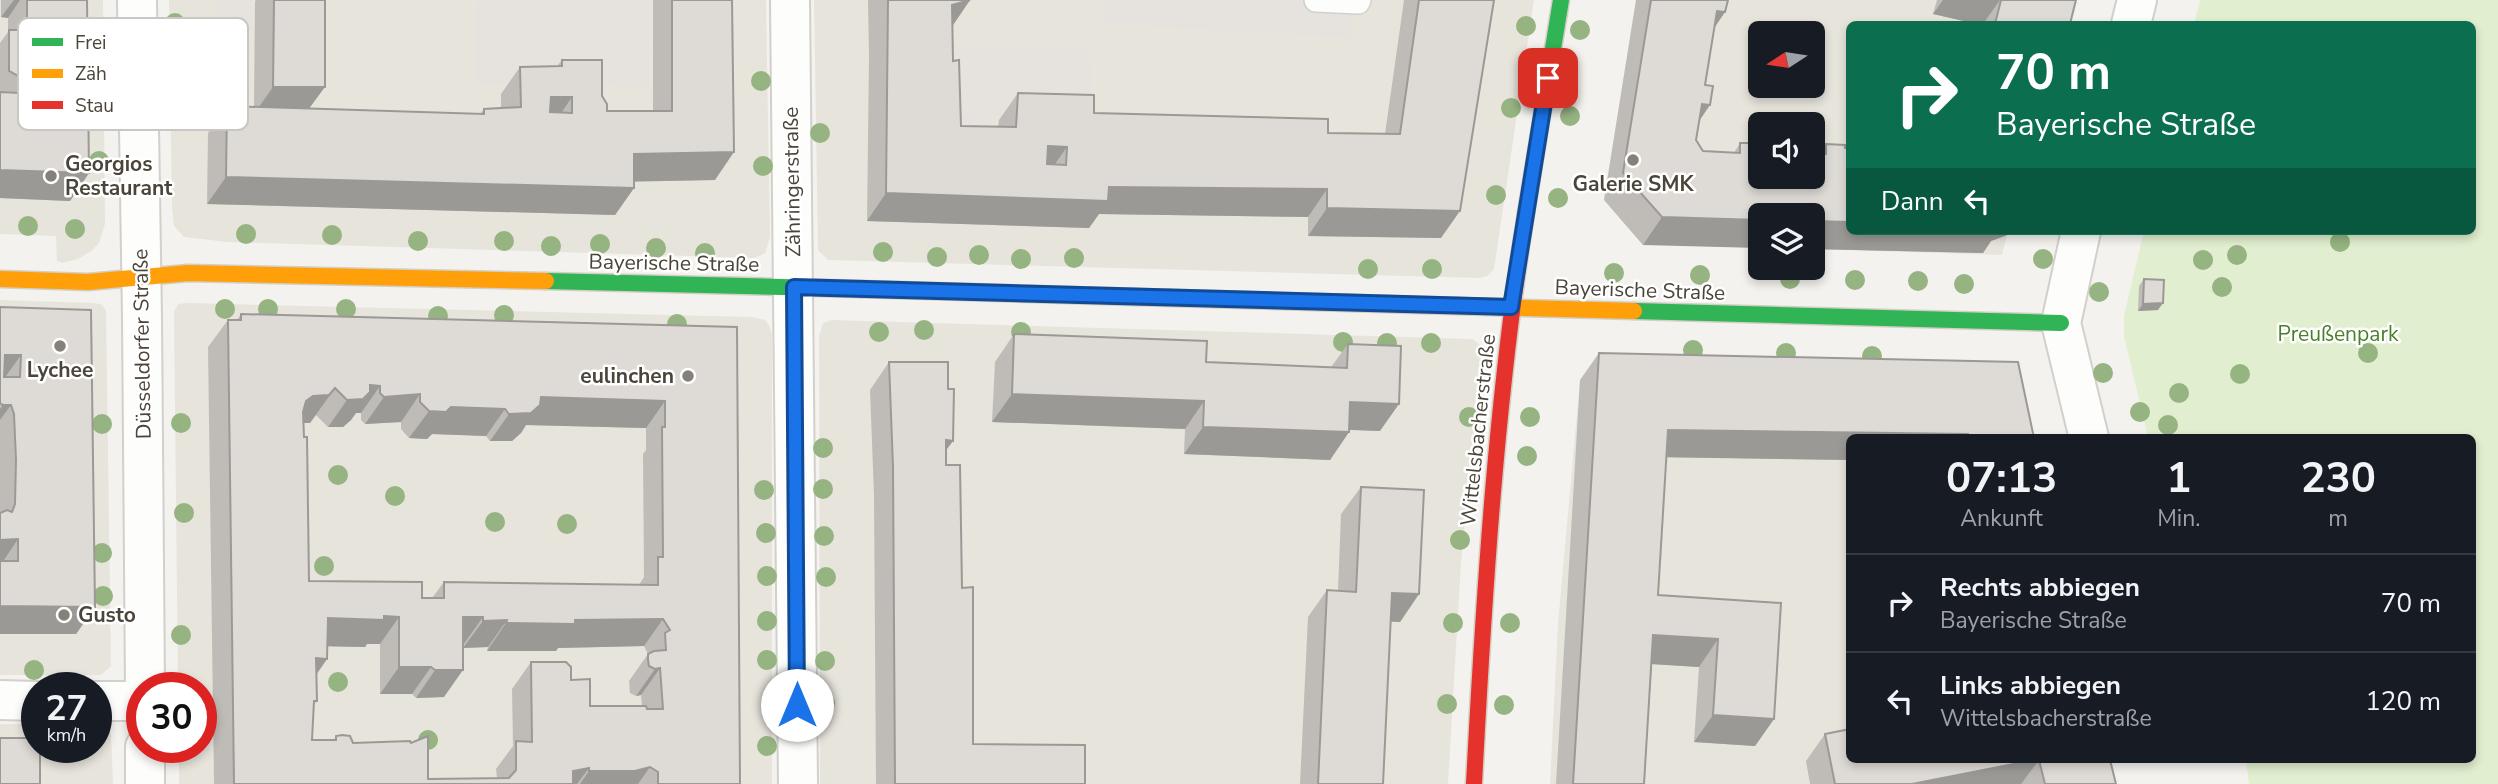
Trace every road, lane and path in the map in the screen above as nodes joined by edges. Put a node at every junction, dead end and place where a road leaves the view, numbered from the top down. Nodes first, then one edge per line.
1 (137, 0) edge
2 (790, 0) edge
3 (1316, 0) edge
4 (1359, 0) edge
5 (1561, 0) edge
6 (2137, 0) edge
7 (137, 18) edge
8 (2132, 21) edge
9 (139, 130) edge
10 (2080, 235) edge
11 (141, 277) junction
12 (0, 279) edge
13 (794, 287) junction
14 (1511, 307) junction
15 (2061, 323) junction
16 (2089, 434) edge
17 (145, 672) edge
18 (0, 700) edge
19 (21, 701) edge
20 (145, 763) edge
21 (145, 784) edge
22 (798, 784) edge
23 (1474, 784) edge

1 - 7 street, Düsseldorfer Straße
2 - 13 street, Zähringerstraße
3 - 4 lane
5 - 14 street, Wittelsbacherstraße
6 - 8 street
9 - 11 street, Düsseldorfer Straße
10 - 15 street
11 - 12 street, Bayerische Straße
11 - 13 street, Bayerische Straße
11 - 17 street, Düsseldorfer Straße
13 - 14 street, Bayerische Straße
13 - 22 street, Zähringerstraße
14 - 15 street, Bayerische Straße
14 - 23 street, Wittelsbacherstraße
15 - 16 street
18 - 19 street
20 - 21 street

